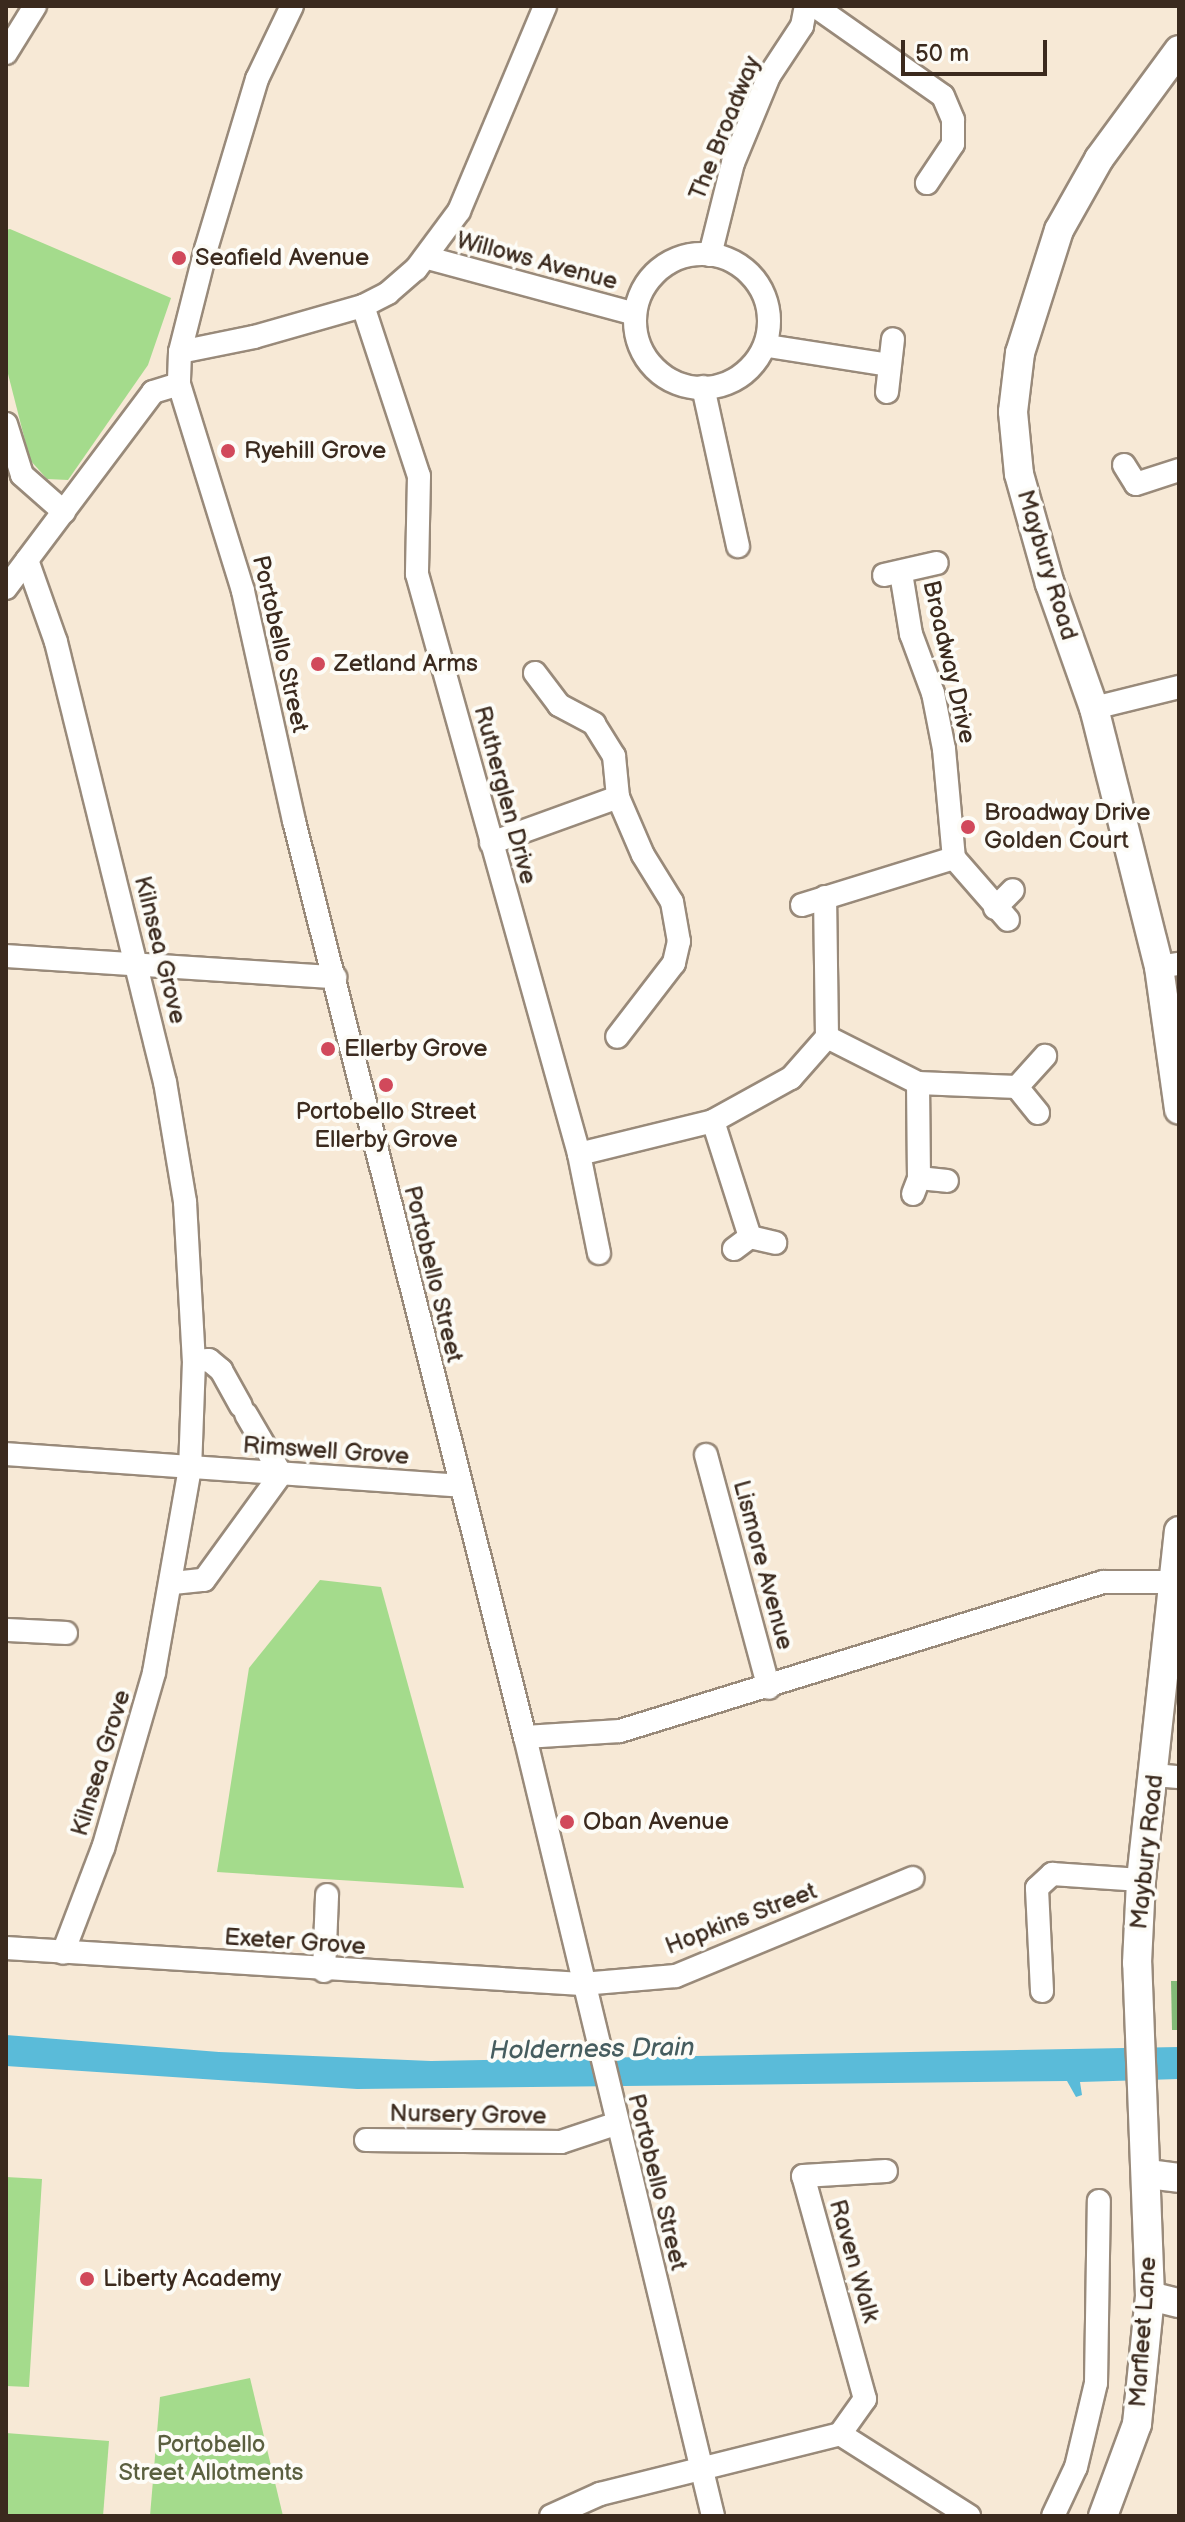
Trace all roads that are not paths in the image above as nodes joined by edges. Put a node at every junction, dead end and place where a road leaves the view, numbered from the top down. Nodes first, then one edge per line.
1 (35, 6) edge
2 (292, 6) edge
3 (545, 6) edge
4 (827, 9) edge
5 (804, 16) edge
6 (1179, 50) edge
7 (6, 53) edge
8 (927, 183) dead end
9 (710, 255) junction
10 (428, 258) junction
11 (363, 306) junction
12 (632, 313) junction
13 (893, 339) dead end
14 (768, 346) junction
15 (180, 352) junction
16 (889, 365) junction
17 (179, 384) junction
18 (703, 387) junction
19 (887, 392) dead end
20 (6, 424) edge
21 (1124, 465) dead end
22 (1179, 470) edge
23 (64, 512) junction
24 (738, 546) dead end
25 (27, 560) junction
26 (937, 563) dead end
27 (6, 588) edge
28 (535, 673) dead end
29 (1179, 687) edge
30 (1094, 708) junction
31 (618, 797) junction
32 (491, 843) junction
33 (954, 858) junction
34 (1013, 890) dead end
35 (825, 897) junction
36 (802, 905) dead end
37 (6, 956) edge
38 (137, 961) junction
39 (1169, 965) edge
40 (335, 977) junction
41 (617, 1037) dead end
42 (827, 1037) junction
43 (1045, 1056) dead end
44 (918, 1083) junction
45 (1017, 1087) junction
46 (1179, 1110) edge
47 (1038, 1113) dead end
48 (713, 1121) junction
49 (579, 1154) junction
50 (947, 1181) dead end
51 (775, 1243) dead end
52 (599, 1253) dead end
53 (194, 1361) junction
54 (6, 1454) edge
55 (706, 1455) dead end
56 (190, 1468) junction
57 (281, 1474) junction
58 (458, 1486) junction
59 (1179, 1531) edge
60 (1175, 1582) junction
61 (173, 1583) junction
62 (6, 1630) edge
63 (66, 1633) dead end
64 (769, 1688) junction
65 (525, 1737) junction
66 (1167, 1776) edge
67 (913, 1878) dead end
68 (1141, 1880) junction
69 (327, 1895) dead end
70 (6, 1948) edge
71 (63, 1953) junction
72 (324, 1971) junction
73 (582, 1984) junction
74 (1042, 1991) dead end
75 (615, 2124) junction
76 (366, 2140) dead end
77 (886, 2171) dead end
78 (1148, 2174) junction
79 (1179, 2178) edge
80 (1099, 2201) dead end
81 (1150, 2296) junction
82 (1179, 2303) edge
83 (840, 2434) junction
84 (701, 2469) junction
85 (551, 2516) edge
86 (713, 2516) edge
87 (969, 2516) edge
88 (1053, 2516) edge
89 (1103, 2516) edge

1 - 7 street
2 - 15 street, Portobello Street
3 - 10 street
4 - 5 street, The Broadway
4 - 8 street
5 - 9 street, The Broadway
6 - 30 street, Maybury Road
9 - 12 street
9 - 14 street
10 - 11 street
10 - 12 street, Willows Avenue
11 - 15 street
11 - 32 street, Rutherglen Drive
12 - 18 street
13 - 16 street
14 - 16 street
14 - 18 street
15 - 17 street, Portobello Street
16 - 19 street
17 - 23 street
17 - 40 street, Portobello Street
18 - 24 street
20 - 23 street
21 - 22 street
23 - 25 street
25 - 27 street
25 - 38 street, Kilnsea Grove
26 - 33 street, Broadway Drive
28 - 31 street
29 - 30 street
30 - 39 street, Maybury Road
31 - 32 street
31 - 41 street
32 - 49 street, Rutherglen Drive
33 - 34 street
33 - 35 street
35 - 36 street
35 - 42 street
37 - 38 street
38 - 40 street
38 - 53 street, Kilnsea Grove
39 - 46 street, Maybury Road
40 - 58 street, Portobello Street
42 - 44 street
42 - 48 street
43 - 45 street
44 - 45 street
44 - 50 street
45 - 47 street
48 - 49 street
48 - 51 street
49 - 52 street, Rutherglen Drive
53 - 56 street, Kilnsea Grove
53 - 57 street
54 - 56 street, Rimswell Grove
55 - 64 street, Lismore Avenue
56 - 57 street, Rimswell Grove
56 - 61 street, Kilnsea Grove
57 - 58 street, Rimswell Grove
57 - 61 street
58 - 65 street, Portobello Street
59 - 60 street, Maybury Road
60 - 64 street
60 - 66 street, Maybury Road
61 - 71 street, Kilnsea Grove
62 - 63 street
64 - 65 street
65 - 73 street, Portobello Street
66 - 68 street, Maybury Road
67 - 73 street, Hopkins Street
68 - 74 street
68 - 78 street, Maybury Road
69 - 72 street
70 - 71 street, Exeter Grove
71 - 72 street, Exeter Grove
72 - 73 street, Exeter Grove
73 - 75 street, Portobello Street
75 - 76 street, Nursery Grove
75 - 84 street, Portobello Street
77 - 83 street, Raven Walk
78 - 79 street
78 - 81 street, Marfleet Lane
80 - 88 street
81 - 82 street
81 - 89 street, Marfleet Lane
83 - 84 street
83 - 87 street
84 - 85 street
84 - 86 street, Portobello Street

